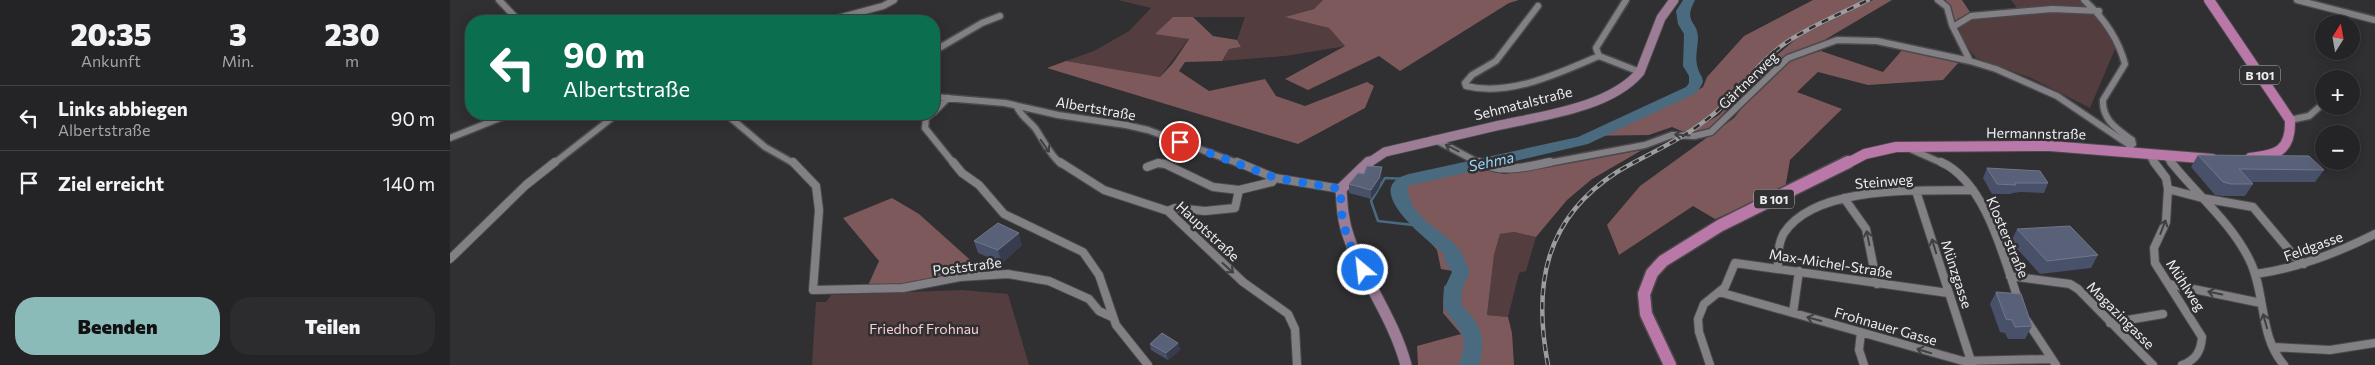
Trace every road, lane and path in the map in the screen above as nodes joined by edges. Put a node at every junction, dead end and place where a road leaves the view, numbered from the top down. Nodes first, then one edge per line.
1 (499, 0) edge
2 (894, 0) edge
3 (1626, 0) edge
4 (1674, 0) edge
5 (1938, 0) edge
6 (2084, 0) edge
7 (2209, 0) edge
8 (2296, 0) edge
9 (1538, 6) dead end
10 (2098, 11) junction
11 (513, 15) edge
12 (849, 15) edge
13 (1000, 16) dead end
14 (2375, 20) edge
15 (1953, 27) junction
16 (940, 48) edge
17 (1599, 56) junction
18 (1970, 61) junction
19 (1640, 72) junction
20 (940, 97) edge
21 (948, 98) junction
22 (940, 106) edge
23 (1017, 107) junction
24 (2315, 111) edge
25 (495, 120) edge
26 (609, 120) edge
27 (733, 120) edge
28 (926, 120) edge
29 (2290, 120) junction
30 (450, 138) edge
31 (1434, 139) junction
32 (1906, 147) junction
33 (2131, 149) junction
34 (2149, 155) junction
35 (2166, 156) junction
36 (2222, 159) edge
37 (2238, 159) edge
38 (1146, 167) dead end
39 (1276, 178) junction
40 (1341, 189) junction
41 (1239, 190) junction
42 (1973, 190) junction
43 (2168, 190) junction
44 (1916, 191) junction
45 (1844, 198) junction
46 (2202, 198) junction
47 (1168, 211) junction
48 (2375, 234) edge
49 (450, 260) edge
50 (2304, 264) junction
51 (1778, 267) junction
52 (1799, 271) junction
53 (2256, 274) junction
54 (2010, 276) junction
55 (1877, 284) junction
56 (2169, 284) junction
57 (1722, 289) junction
58 (1948, 293) junction
59 (2262, 303) junction
60 (1793, 314) junction
61 (2163, 314) dead end
62 (1112, 317) junction
63 (2110, 322) junction
64 (1861, 332) junction
65 (2375, 343) edge
66 (2273, 348) junction
67 (2053, 362) edge
68 (1972, 363) edge
69 (2194, 364) edge
70 (1148, 365) edge
71 (1297, 365) edge
72 (1406, 365) edge
73 (1670, 365) edge
74 (1710, 365) edge
75 (1864, 365) edge
76 (2153, 365) edge
77 (2182, 365) edge
78 (2284, 365) edge

1 - 11 street
2 - 12 street
3 - 17 street
4 - 19 main road
5 - 15 street
6 - 10 street
7 - 29 main road, B 101
8 - 14 street
9 - 17 street
10 - 15 street
10 - 33 street
13 - 16 street
15 - 18 street
17 - 19 street
18 -> 31 street, Gärtnerweg
18 - 33 street, Gärtnerweg
19 - 31 main road, Sehmatalstraße
20 - 21 street
21 - 22 street
21 - 23 street
23 - 39 street, Albertstraße
23 -> 47 street, Hauptstraße
24 - 29 street
25 - 30 street
26 - 49 street
27 - 62 street, Poststraße
28 - 62 street
29 - 37 main road
31 - 40 main road, Sehmatalstraße
32 - 33 main road, Hermannstraße / B 101
32 - 42 street, Klosterstraße
32 - 73 main road, B 101
33 - 34 main road, Hermannstraße / B 101
34 - 35 main road, Hermannstraße / B 101
34 - 43 street
35 - 36 main road, B 101
35 - 46 street
38 - 41 street
39 - 40 street, Albertstraße
39 - 41 street
40 - 72 main road
41 - 47 street
42 - 44 street, Steinweg
42 - 54 street, Klosterstraße
43 - 46 street
56 -> 43 street, Mühlweg
44 - 45 street, Steinweg
58 -> 44 street, Münzgasse
45 - 51 street, Steinweg
55 -> 45 street
46 - 50 street
46 - 53 street
47 -> 71 street, Hauptstraße
48 - 50 street, Feldgasse
50 - 53 street, Feldgasse
51 - 52 street, Max-Michel-Straße
51 - 57 street, Max-Michel-Straße
52 - 55 street, Max-Michel-Straße
52 - 60 street
53 - 59 street
54 - 63 street, Magazingasse
54 - 67 street, Klosterstraße
55 - 58 street, Max-Michel-Straße
59 -> 56 street
56 - 69 street, Mühlweg
57 - 60 street, Frohnauer Gasse
57 - 74 street
58 - 68 street, Münzgasse
66 -> 59 street
64 -> 60 street, Frohnauer Gasse
61 - 63 street
62 - 70 street
63 - 76 street, Magazingasse
68 -> 64 street, Frohnauer Gasse
64 - 75 street
65 - 66 street
66 - 78 street
67 - 68 street, Frohnauer Gasse
69 - 77 street, Mühlweg

